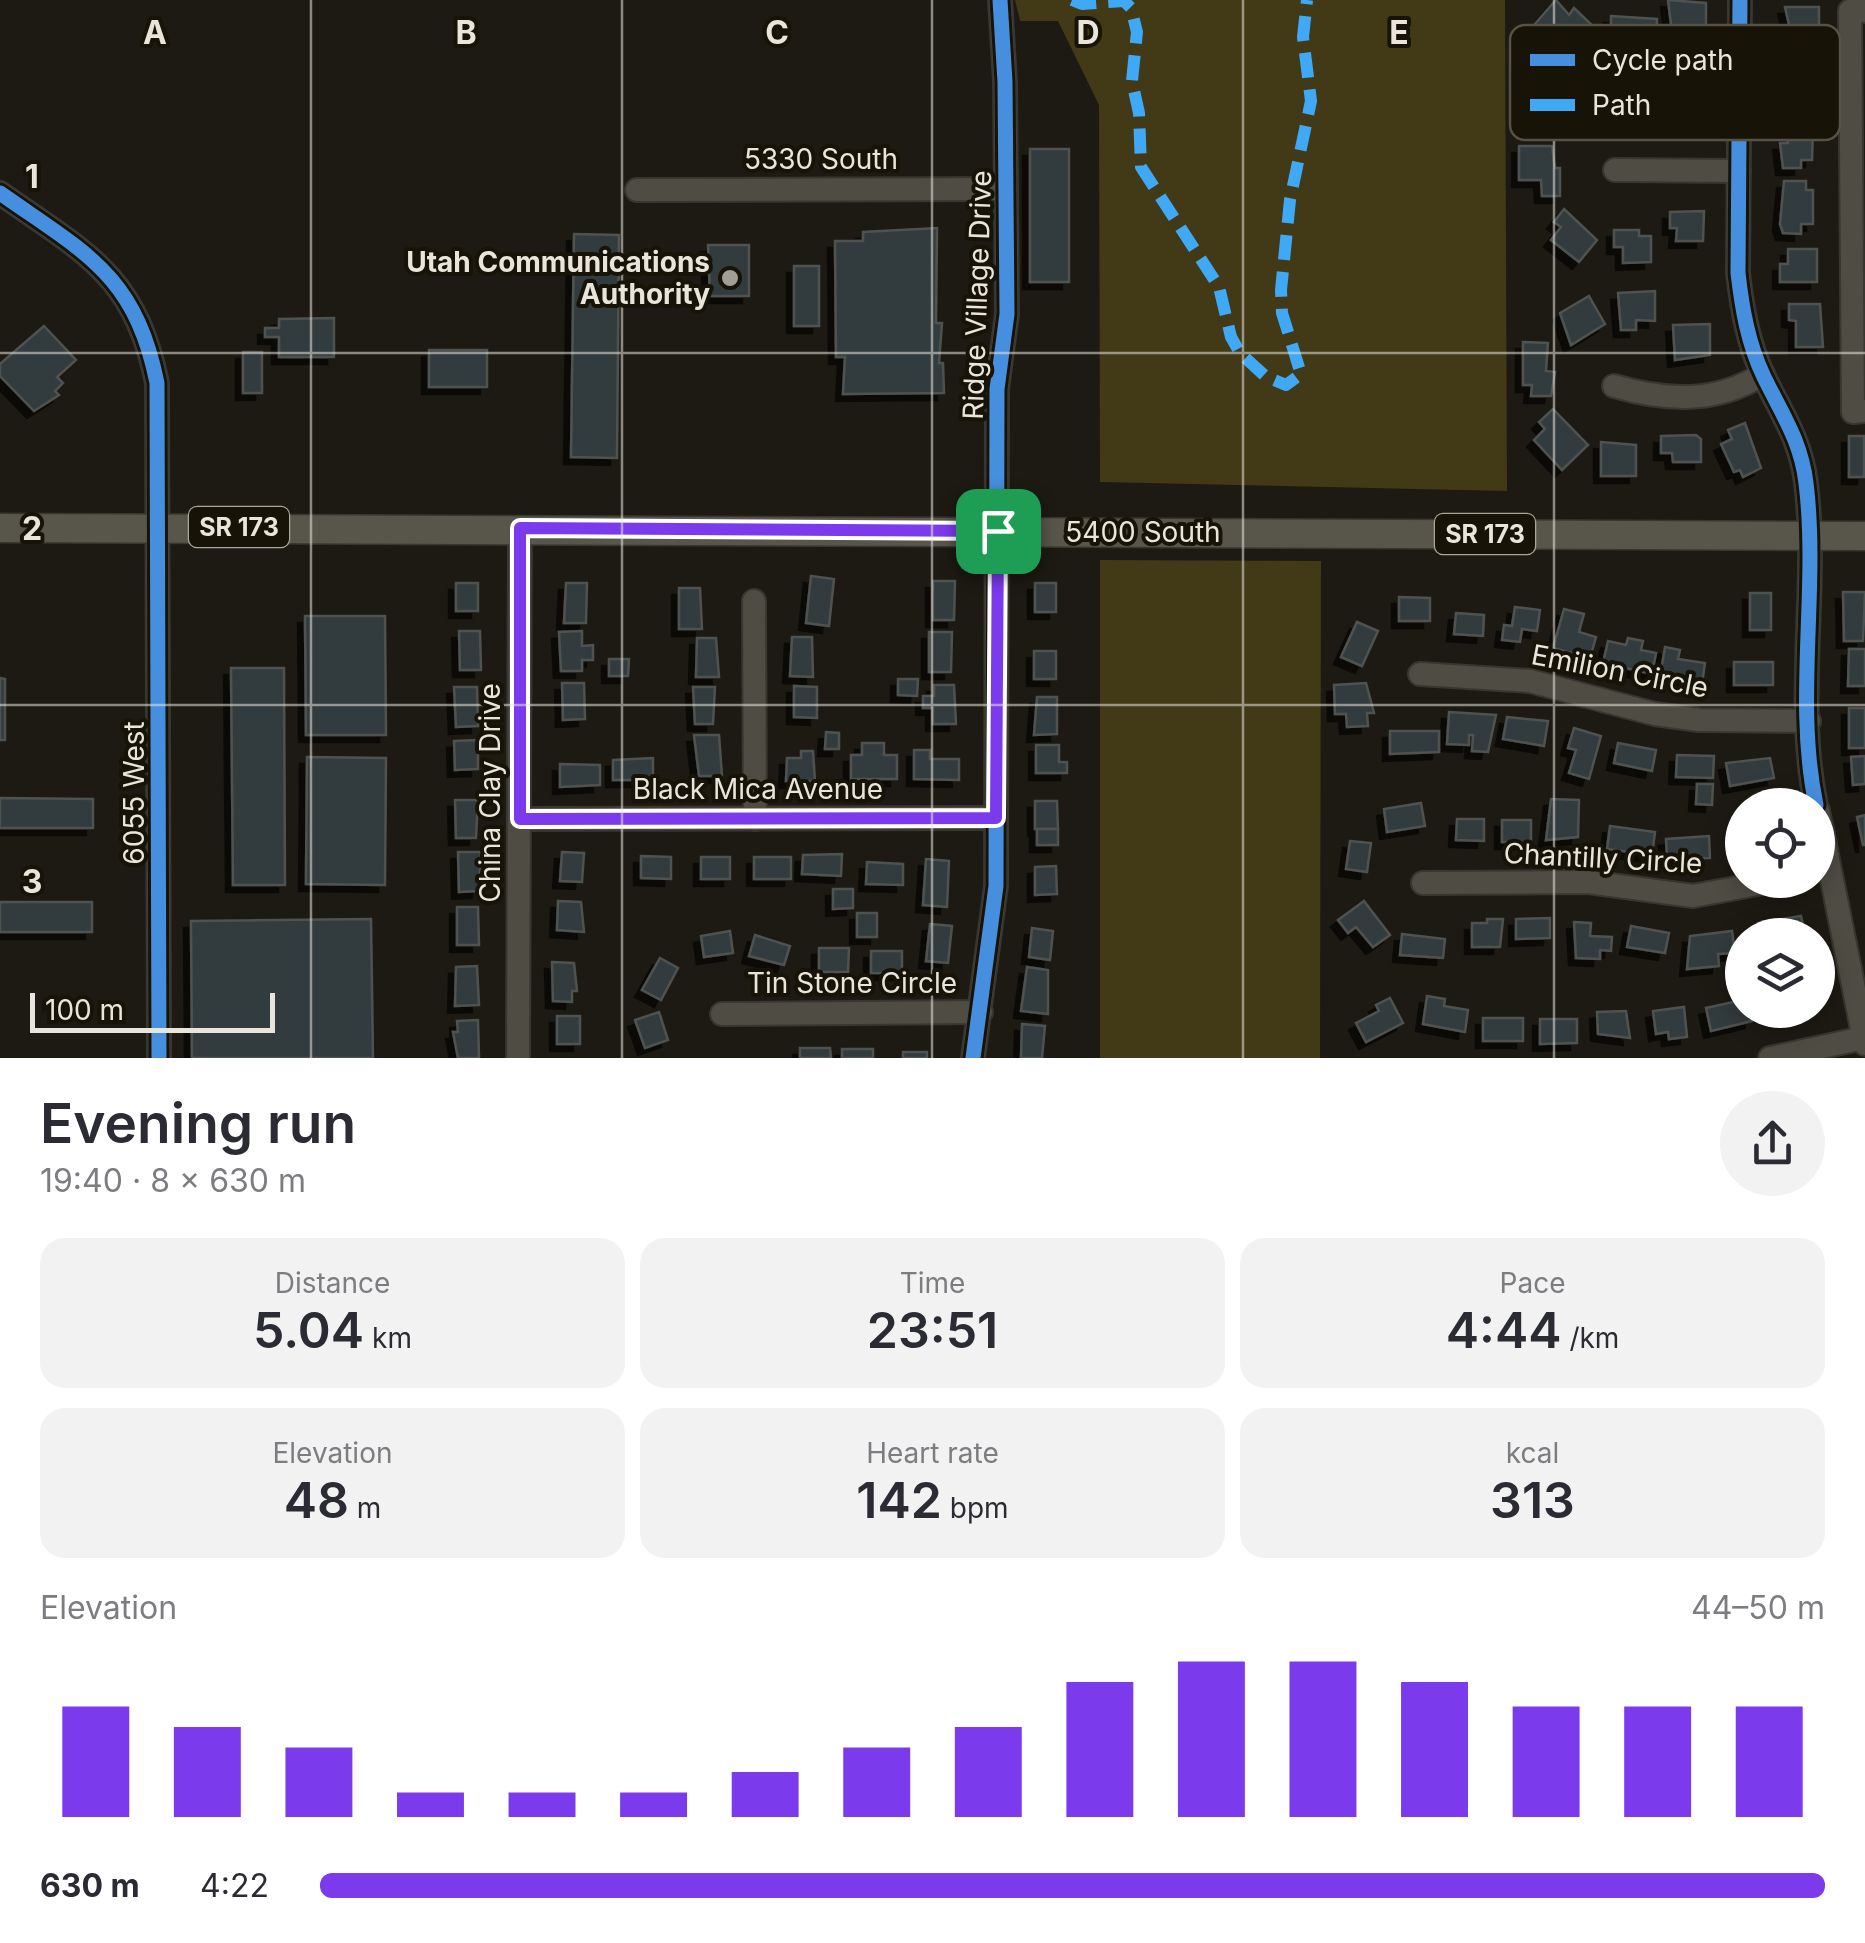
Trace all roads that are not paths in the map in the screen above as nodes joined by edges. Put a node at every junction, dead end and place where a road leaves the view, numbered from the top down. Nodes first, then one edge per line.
1 (1000, 0) edge
2 (1740, 0) edge
3 (1857, 11) edge
4 (1740, 25) edge
5 (1739, 140) edge
6 (1615, 170) dead end
7 (1739, 171) junction
8 (1006, 189) junction
9 (637, 190) dead end
10 (0, 193) edge
11 (1857, 253) edge
12 (1762, 374) junction
13 (1614, 386) dead end
14 (1859, 412) edge
15 (160, 527) junction
16 (0, 528) edge
17 (520, 528) junction
18 (998, 531) junction
19 (1865, 536) edge
20 (1808, 537) junction
21 (754, 600) dead end
22 (1420, 674) dead end
23 (1809, 721) junction
24 (1815, 788) edge
25 (755, 818) junction
26 (996, 818) junction
27 (520, 819) junction
28 (1424, 883) dead end
29 (1725, 890) edge
30 (1831, 898) edge
31 (982, 1012) junction
32 (722, 1014) dead end
33 (1865, 1041) edge
34 (159, 1058) edge
35 (518, 1058) edge
36 (973, 1058) edge
37 (1770, 1058) edge

1 - 8 street, Ridge Village Drive
2 - 4 street
3 - 11 street
5 - 7 street
6 - 7 street
7 - 12 street
8 - 9 street, 5330 South
8 - 18 street, Ridge Village Drive
10 - 15 street, 6055 West
11 - 14 street
12 - 13 street
12 - 20 street
15 - 16 main road, 5400 South / SR 173
15 - 17 main road, 5400 South / SR 173
15 - 34 street, 6055 West
17 - 18 main road, 5400 South / SR 173
17 - 27 street, China Clay Drive
18 - 20 main road, 5400 South / SR 173
18 - 26 street, Ridge Village Drive
19 - 20 main road, 5400 South / SR 173
20 - 23 street
21 - 25 street
22 - 23 street, Emilion Circle
23 - 24 street
25 - 26 street, Black Mica Avenue
25 - 27 street, Black Mica Avenue
26 - 31 street, Ridge Village Drive
27 - 35 street, China Clay Drive
28 - 29 street, Chantilly Circle
30 - 33 street
31 - 32 street, Tin Stone Circle
31 - 36 street, Ridge Village Drive
33 - 37 street

